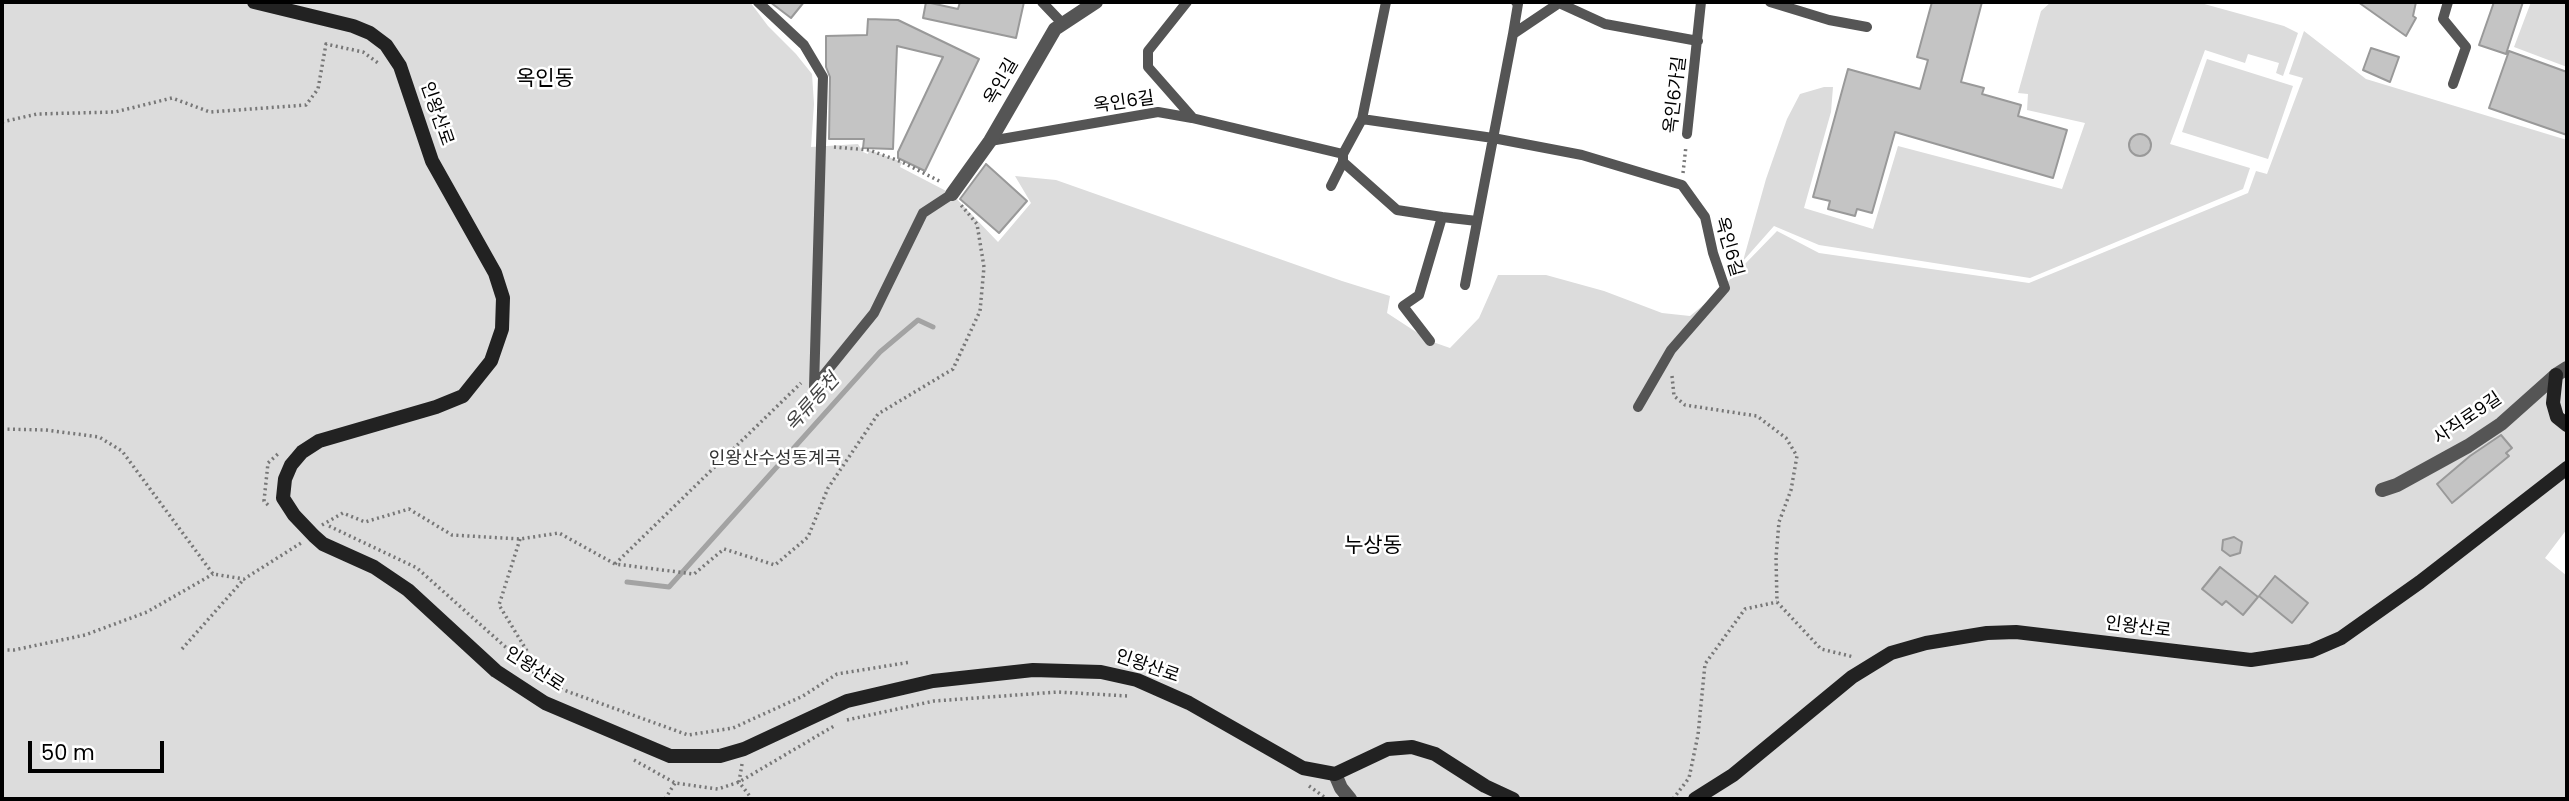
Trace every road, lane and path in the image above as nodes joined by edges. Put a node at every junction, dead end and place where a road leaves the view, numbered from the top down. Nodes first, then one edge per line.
1 (254, 2) edge
2 (758, 2) edge
3 (1042, 2) edge
4 (1096, 2) edge
5 (1187, 2) edge
6 (1386, 2) edge
7 (1516, 2) edge
8 (1560, 2) edge
9 (1702, 2) edge
10 (1770, 2) edge
11 (2448, 2) edge
12 (1063, 24) junction
13 (1867, 27) dead end
14 (1513, 34) junction
15 (1698, 41) junction
16 (383, 67) dead end
17 (2453, 84) dead end
18 (1192, 118) junction
19 (1362, 118) junction
20 (2, 122) edge
21 (1687, 134) joint
22 (1493, 138) junction
23 (990, 141) junction
24 (821, 143) junction
25 (1343, 158) junction
26 (1682, 185) junction
27 (1331, 186) dead end
28 (954, 192) junction
29 (1442, 217) junction
30 (1477, 221) junction
31 (1465, 285) dead end
32 (1430, 341) dead end
33 (1671, 350) junction
34 (2562, 372) edge
35 (803, 381) dead end
36 (1638, 407) dead end
37 (2567, 425) edge
38 (285, 448) dead end
39 (2567, 468) edge
40 (2382, 490) dead end
41 (273, 512) dead end
42 (323, 523) dead end
43 (559, 533) dead end
44 (520, 539) dead end
45 (615, 564) junction
46 (214, 574) dead end
47 (244, 579) dead end
48 (1777, 602) junction
49 (182, 649) dead end
50 (2, 650) edge
51 (1864, 656) dead end
52 (911, 662) dead end
53 (547, 684) junction
54 (1133, 696) dead end
55 (631, 758) dead end
56 (1335, 774) junction
57 (739, 782) junction
58 (1302, 782) dead end
59 (675, 783) junction
60 (665, 799) edge
61 (752, 799) edge
62 (1327, 799) edge
63 (1350, 799) edge
64 (1513, 799) edge
65 (1673, 799) edge
66 (1695, 799) edge

1 - 56 street, 인왕산로
2 - 24 lane
3 - 12 lane
4 - 12 street, 옥인길
5 - 18 lane
6 - 19 lane
7 - 14 lane
8 - 14 lane, 옥인6가길
8 - 15 lane, 옥인6가길
9 - 15 lane
10 - 13 lane
11 - 17 lane
12 - 23 street, 옥인길
14 - 22 lane
15 - 21 lane, 옥인6가길
16 - 20 path
18 - 23 lane, 옥인6길
18 - 25 lane, 옥인6길
19 - 22 lane
19 - 25 lane
21 - 26 path, 옥인6가길
22 - 26 lane
22 - 30 lane
23 - 28 street, 옥인길
24 - 28 path
24 - 28 lane
25 - 27 lane
25 - 29 lane, 옥인6길
26 - 33 lane, 옥인6길
28 - 45 path
29 - 30 lane, 옥인6길
29 - 32 lane
30 - 31 lane
33 - 36 lane, 옥인6길
33 - 48 path
34 - 37 street
34 - 40 street, 사직로9길
35 - 45 path
38 - 41 path
39 - 66 street, 인왕산로
42 - 53 path
43 - 45 path
44 - 53 path
46 - 50 path
47 - 49 path
48 - 51 path
48 - 65 path
52 - 53 path
54 - 57 path
55 - 59 path
56 - 63 street
56 - 64 street
57 - 59 path
57 - 61 path
58 - 62 path
59 - 60 path

